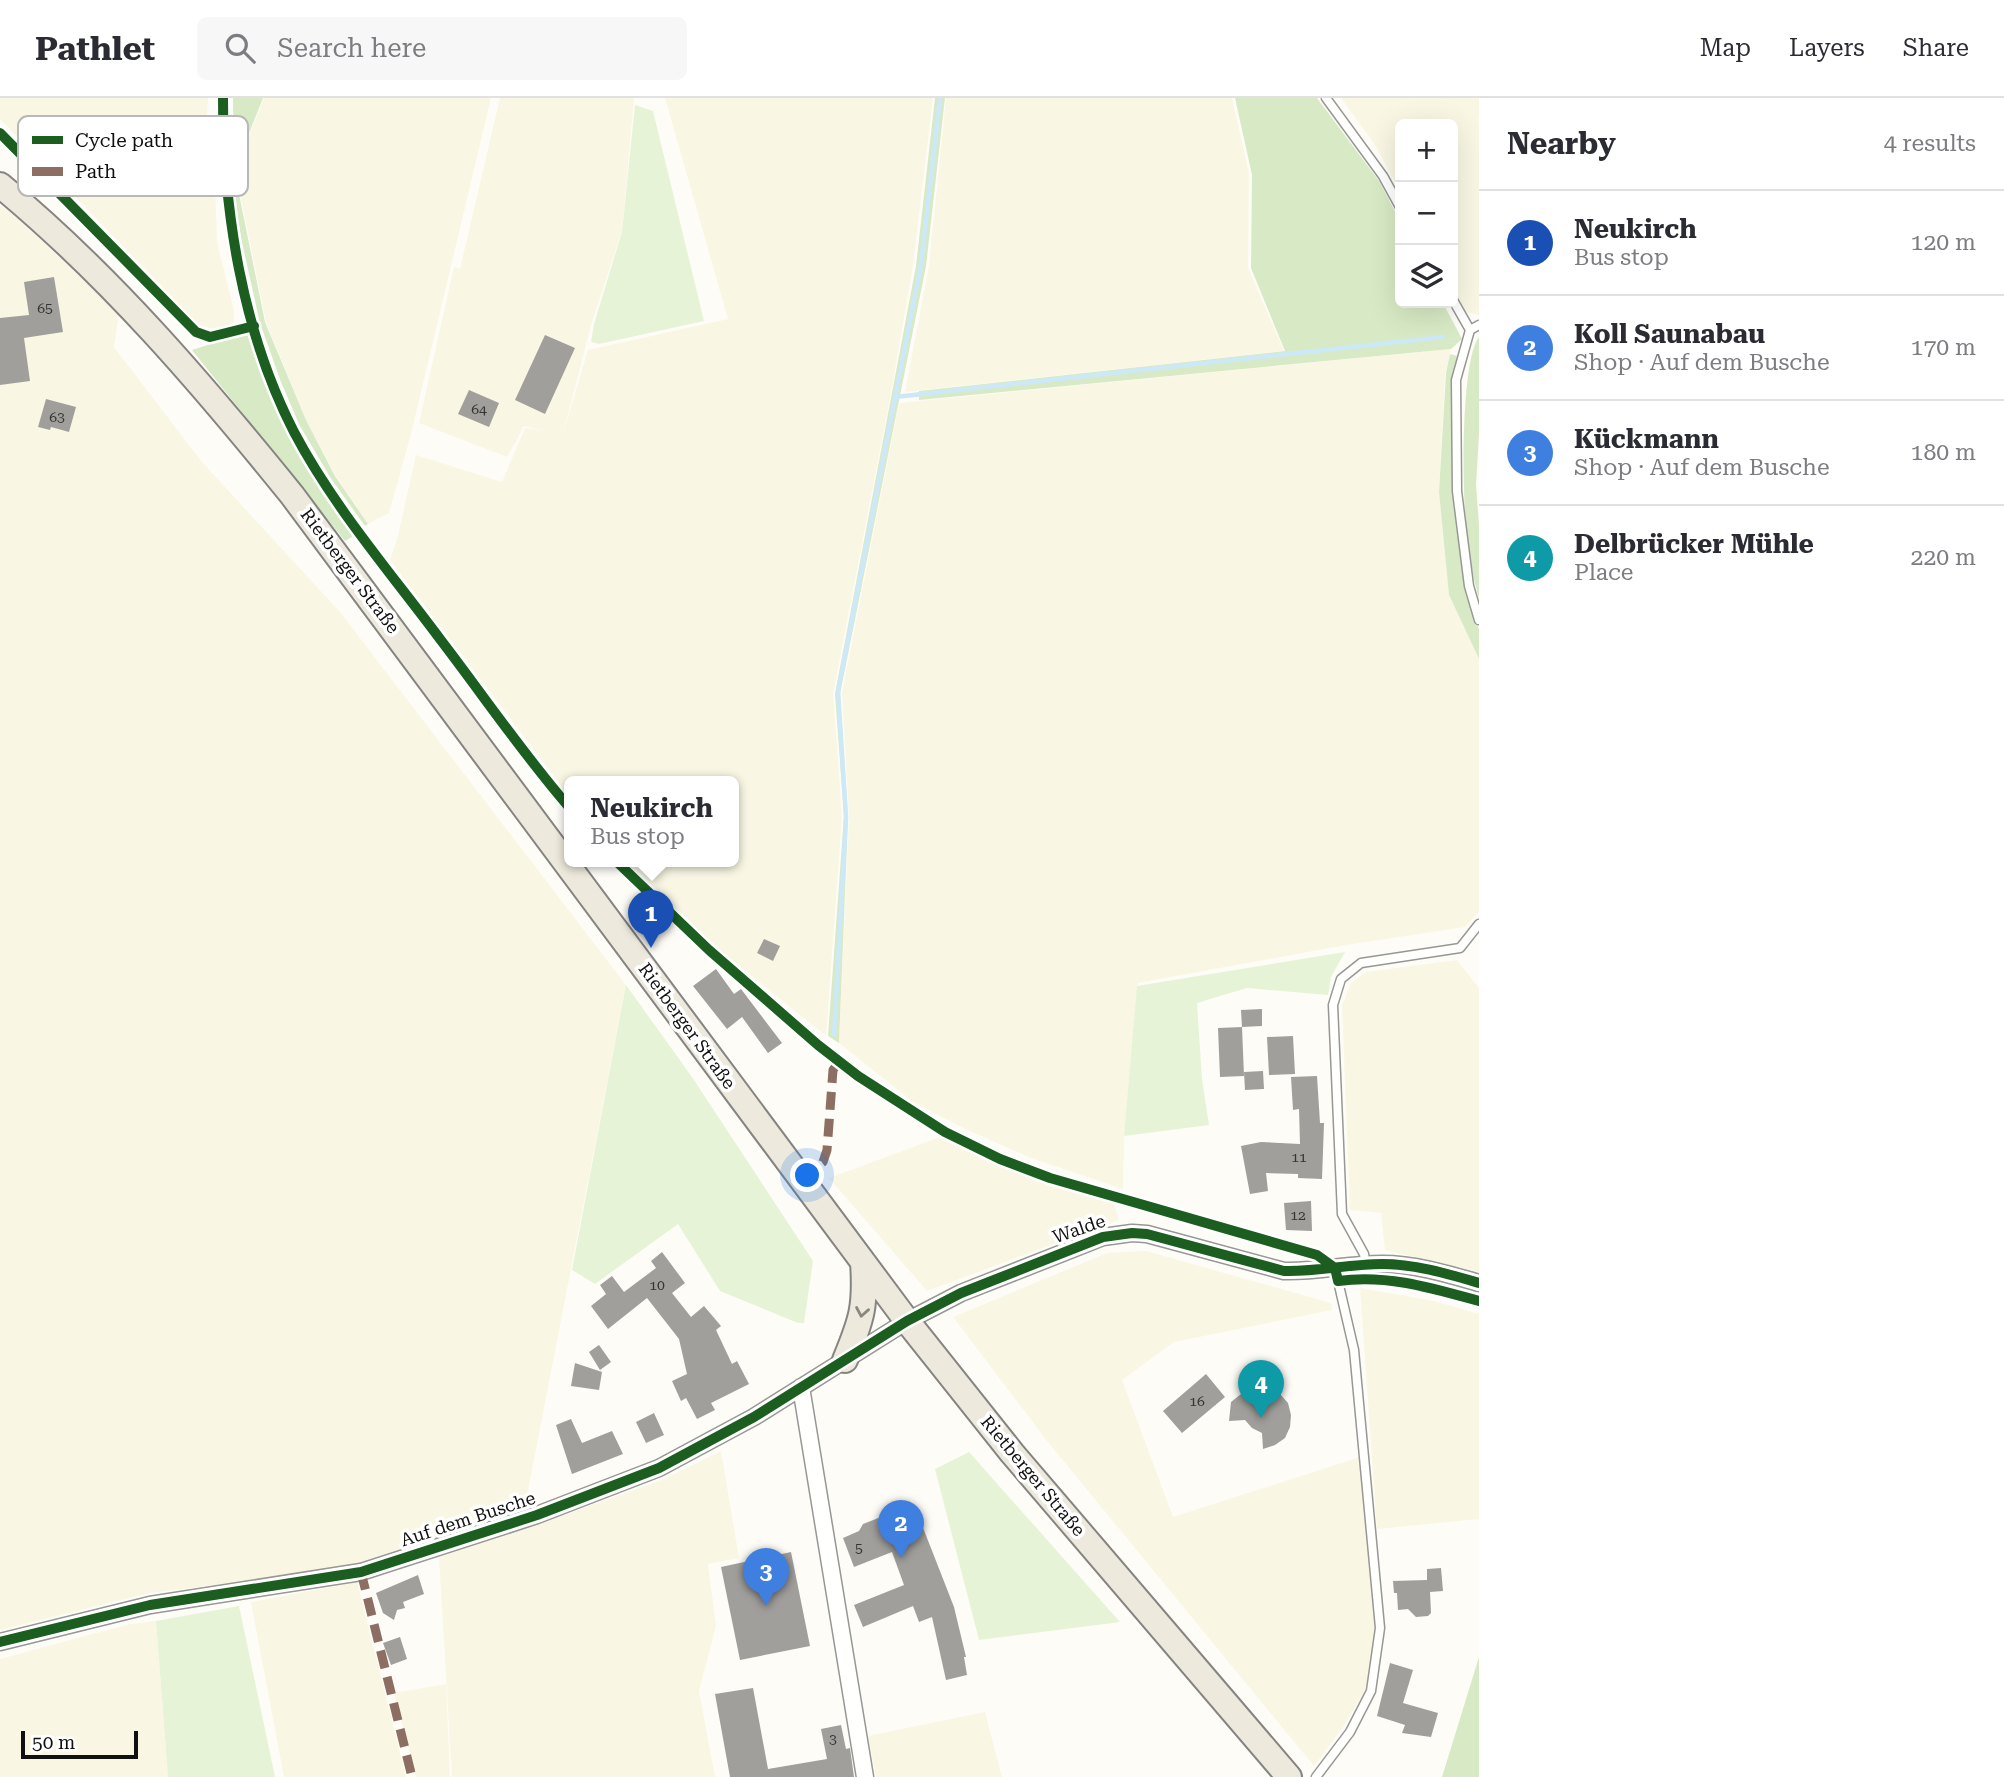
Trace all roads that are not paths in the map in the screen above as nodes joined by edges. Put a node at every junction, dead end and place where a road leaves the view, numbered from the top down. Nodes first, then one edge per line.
1 (1326, 98) edge
2 (0, 185) edge
3 (1395, 198) edge
4 (1458, 308) edge
5 (1479, 325) edge
6 (1470, 330) junction
7 (1479, 620) edge
8 (564, 860) edge
9 (569, 867) edge
10 (1479, 924) edge
11 (863, 1262) junction
12 (1366, 1265) junction
13 (1335, 1268) junction
14 (1479, 1283) edge
15 (907, 1321) junction
16 (845, 1360) junction
17 (801, 1387) junction
18 (0, 1642) edge
19 (865, 1777) edge
20 (1289, 1777) edge
21 (1316, 1777) edge

1 - 3 lane
2 - 8 main road, Rietberger Straße
4 - 6 lane
5 - 6 lane
6 - 7 lane
9 - 11 main road, Rietberger Straße
10 - 12 lane
11 - 15 main road, Rietberger Straße
11 -> 16 main road
12 - 13 street, Walde
12 - 14 street, Walde
13 - 15 street, Walde
13 - 21 lane
15 - 16 street, Auf dem Busche
15 - 20 main road, Rietberger Straße
16 - 17 street, Auf dem Busche
17 - 18 street, Auf dem Busche
17 - 19 street

